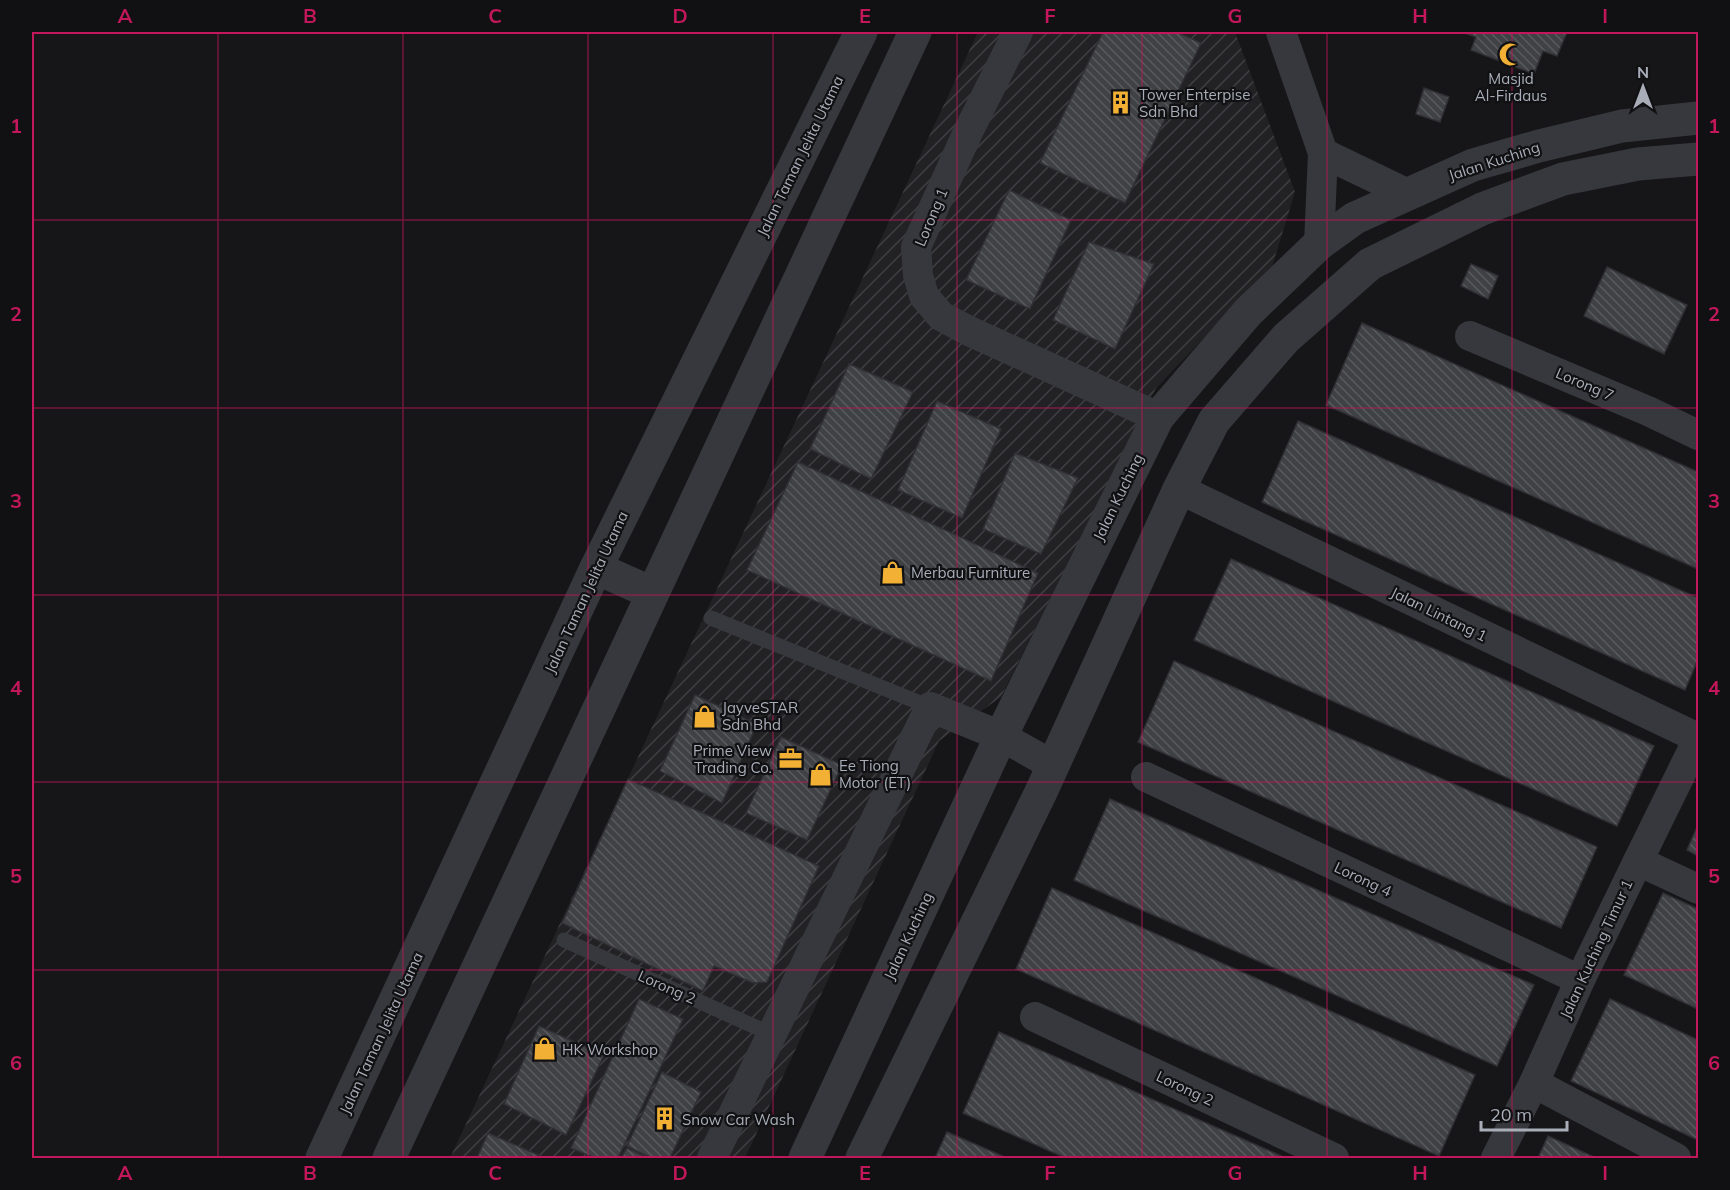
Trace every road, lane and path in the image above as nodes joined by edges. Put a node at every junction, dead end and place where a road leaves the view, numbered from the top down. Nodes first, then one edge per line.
1 (861, 32) edge
2 (915, 32) edge
3 (1018, 32) edge
4 (1281, 32) edge
5 (1698, 118) edge
6 (1323, 153) junction
7 (1698, 159) edge
8 (1406, 193) junction
9 (1319, 244) junction
10 (1470, 336) dead end
11 (1158, 417) junction
12 (1698, 435) edge
13 (1179, 489) junction
14 (596, 568) junction
15 (652, 593) junction
16 (711, 618) dead end
17 (930, 707) junction
18 (1001, 736) junction
19 (1698, 739) edge
20 (1054, 766) junction
21 (1146, 777) dead end
22 (1638, 861) junction
23 (1698, 889) edge
24 (564, 940) dead end
25 (1580, 980) junction
26 (1035, 1017) dead end
27 (771, 1034) junction
28 (1534, 1083) junction
29 (322, 1158) edge
30 (389, 1158) edge
31 (712, 1158) edge
32 (805, 1158) edge
33 (862, 1158) edge
34 (1334, 1158) edge
35 (1496, 1158) edge
36 (1676, 1158) edge

1 - 14 street, Jalan Taman Jelita Utama
2 - 15 street
3 - 11 street, Lorong 1
4 - 6 street
5 - 8 street, Jalan Kuching
6 - 8 street
6 - 9 street
7 - 13 street
8 - 9 street, Jalan Kuching
9 - 11 street, Jalan Kuching
10 - 12 street, Lorong 7
11 - 18 street, Jalan Kuching
13 - 19 street, Jalan Lintang 1
13 - 20 street
14 - 15 street
14 - 29 street, Jalan Taman Jelita Utama
15 - 30 street
16 - 17 lane
17 - 18 street
17 - 27 street
18 - 20 street
18 - 32 street, Jalan Kuching
19 - 22 street, Jalan Kuching Timur 1
20 - 33 street
21 - 25 street, Lorong 4
22 - 23 street
22 - 25 street, Jalan Kuching Timur 1
24 - 27 lane, Lorong 2
25 - 28 street, Jalan Kuching Timur 1
26 - 34 street, Lorong 2
27 - 31 street
28 - 35 street, Jalan Kuching Timur 1
28 - 36 street

